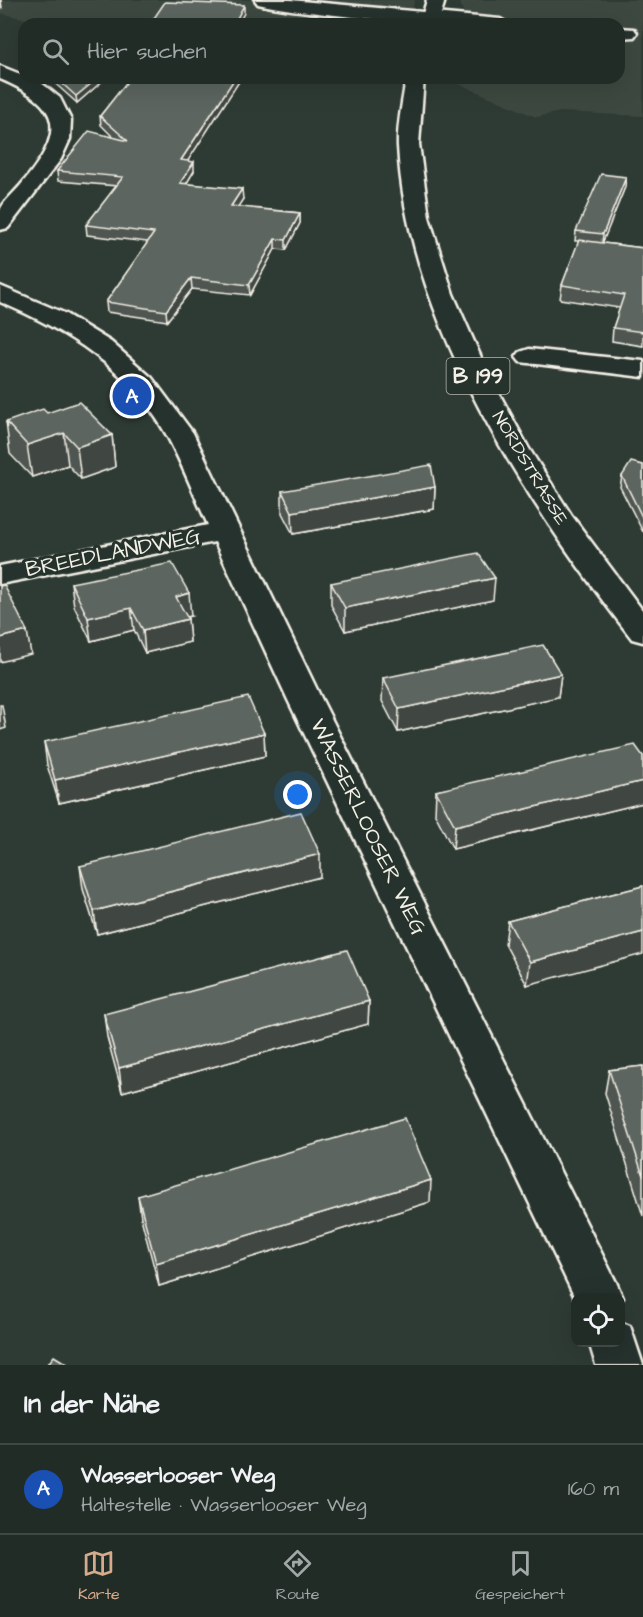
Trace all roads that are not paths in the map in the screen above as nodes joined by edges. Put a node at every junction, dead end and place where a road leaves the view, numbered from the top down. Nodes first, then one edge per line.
1 (264, 0) edge
2 (310, 0) edge
3 (436, 0) edge
4 (327, 9) junction
5 (404, 18) edge
6 (431, 18) edge
7 (0, 72) edge
8 (18, 78) edge
9 (30, 84) edge
10 (414, 84) edge
11 (0, 223) edge
12 (0, 293) edge
13 (529, 357) dead end
14 (643, 369) edge
15 (226, 531) junction
16 (0, 575) edge
17 (643, 632) edge
18 (597, 1293) edge
19 (615, 1347) edge
20 (620, 1365) edge

1 - 4 street
2 - 4 street
3 - 6 street
4 - 5 street
7 - 8 street
9 - 11 street
10 - 17 street, NORDSTRASSE / B 199
12 - 15 street, WASSERLOOSER WEG
13 - 14 street
15 - 16 street, BREEDLANDWEG
15 - 18 street, WASSERLOOSER WEG
19 - 20 street

